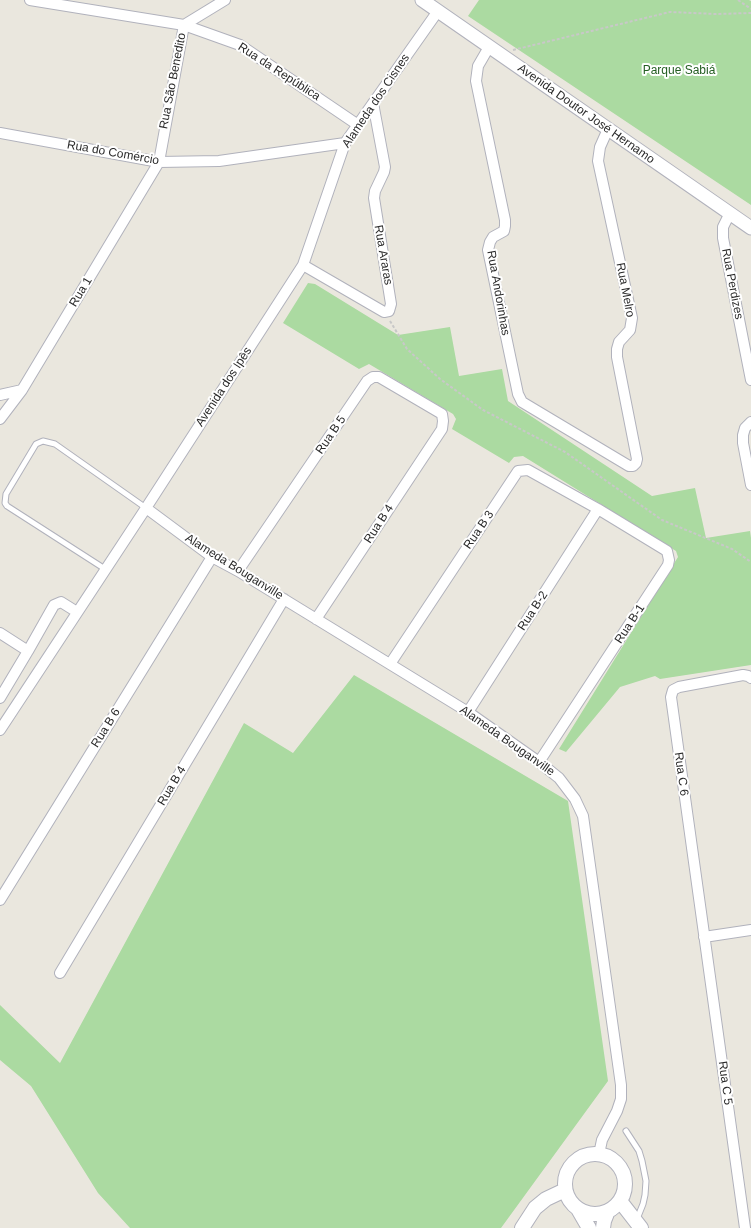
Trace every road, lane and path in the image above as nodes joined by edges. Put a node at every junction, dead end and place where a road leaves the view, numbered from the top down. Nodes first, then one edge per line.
1 (30, 0) edge
2 (225, 0) edge
3 (422, 0) edge
4 (738, 0) edge
5 (751, 8) edge
6 (438, 11) junction
7 (751, 13) edge
8 (184, 25) junction
9 (494, 50) junction
10 (373, 103) junction
11 (358, 125) junction
12 (608, 129) junction
13 (0, 133) edge
14 (345, 143) junction
15 (158, 162) junction
16 (730, 213) junction
17 (751, 228) edge
18 (303, 266) junction
19 (384, 312) junction
20 (751, 380) edge
21 (22, 390) junction
22 (0, 395) edge
23 (0, 419) edge
24 (751, 422) edge
25 (442, 428) joint
26 (629, 466) joint
27 (751, 485) edge
28 (146, 508) junction
29 (598, 509) junction
30 (212, 557) junction
31 (751, 562) edge
32 (105, 569) junction
33 (238, 571) junction
34 (284, 600) junction
35 (77, 612) junction
36 (316, 619) junction
37 (0, 634) edge
38 (28, 651) junction
39 (390, 664) junction
40 (751, 678) edge
41 (0, 698) edge
42 (468, 712) junction
43 (0, 730) edge
44 (539, 762) junction
45 (0, 900) edge
46 (751, 930) edge
47 (704, 937) junction
48 (60, 973) dead end
49 (626, 1131) dead end
50 (599, 1154) junction
51 (565, 1190) junction
52 (620, 1201) junction
53 (578, 1209) junction
54 (608, 1211) junction
55 (638, 1225) edge
56 (522, 1228) edge
57 (589, 1228) edge
58 (603, 1228) edge
59 (745, 1228) edge

1 - 8 street, Rua da República
2 - 8 street, Rua São Benedito
3 - 6 street, Avenida Doutor José Hernamo
4 - 5 path
6 - 9 street, Avenida Doutor José Hernamo
6 - 10 street, Alameda dos Cisnes
7 - 9 path
8 - 11 street, Rua da República
8 - 15 street, Rua São Benedito
9 - 12 street, Avenida Doutor José Hernamo
9 - 26 street, Rua Andorinhas
10 - 11 street, Alameda dos Cisnes
10 - 19 street, Rua Araras
11 - 14 street, Alameda dos Cisnes
12 - 16 street, Avenida Doutor José Hernamo
12 - 26 street, Rua Melro
13 - 15 street, Rua do Comércio
14 - 15 street, Rua do Comércio
14 - 18 street, Alameda dos Cisnes
15 - 21 street, Rua 1
16 - 17 street, Avenida Doutor José Hernamo
16 - 20 street, Rua Perdizes
18 - 19 street
18 - 28 street, Avenida dos Ipês
19 - 31 path
21 - 22 street
21 - 23 street, Rua 1
24 - 27 street
25 - 33 street, Rua B 5
25 - 36 street, Rua B 4
28 - 30 street, Alameda Bouganville
28 - 32 street
28 - 32 lane
29 - 39 street, Rua B 3
29 - 42 street, Rua B-2
29 - 44 street, Rua B-1
30 - 33 street, Alameda Bouganville
30 - 45 street, Rua B 6
32 - 35 street
33 - 34 street, Alameda Bouganville
34 - 36 street, Alameda Bouganville
34 - 48 street, Rua B 4
35 - 38 street
35 - 43 street
36 - 39 street, Alameda Bouganville
37 - 38 street
38 - 41 street
39 - 42 street, Alameda Bouganville
40 - 47 street, Rua C 6
42 - 44 street, Alameda Bouganville
44 - 50 street, Alameda Bouganville
46 - 47 street
47 - 59 street, Rua C 5
49 - 55 lane
50 - 51 main road
50 - 52 main road
51 - 53 main road
51 - 56 main road
52 - 54 main road
52 - 55 main road
53 - 54 main road
53 - 57 main road
54 - 58 main road

